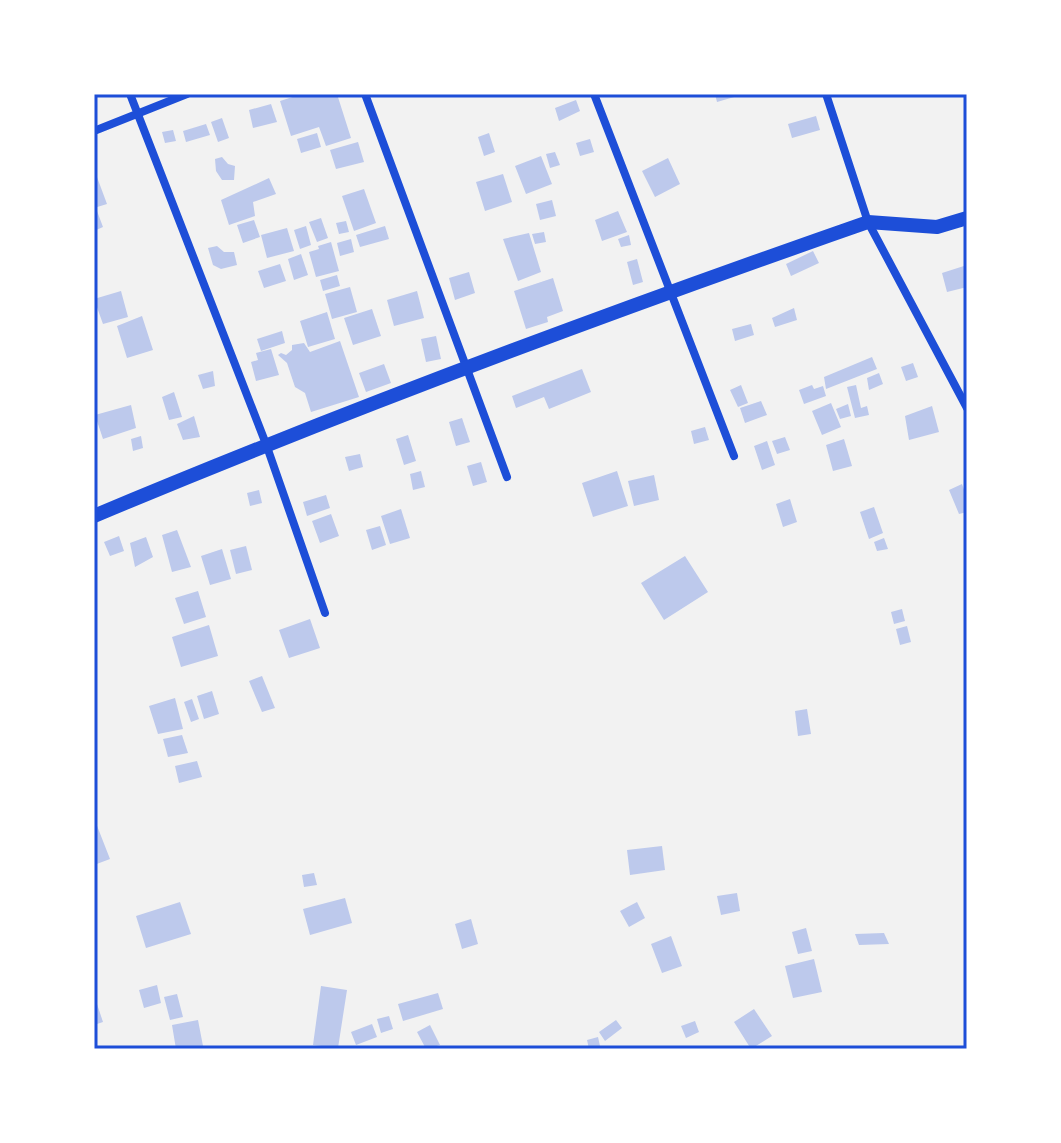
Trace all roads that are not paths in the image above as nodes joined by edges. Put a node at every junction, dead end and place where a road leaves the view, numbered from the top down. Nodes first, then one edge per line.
1 (130, 94) edge
2 (187, 94) edge
3 (365, 94) edge
4 (594, 94) edge
5 (826, 94) edge
6 (138, 114) junction
7 (94, 131) edge
8 (967, 218) edge
9 (868, 222) junction
10 (670, 291) junction
11 (467, 366) junction
12 (967, 408) edge
13 (266, 444) junction
14 (734, 456) dead end
15 (507, 477) dead end
16 (94, 516) edge
17 (325, 613) dead end

1 - 6 street
2 - 6 street
3 - 11 street
4 - 10 street
5 - 9 street
6 - 7 street
6 - 13 street
8 - 9 street
9 - 10 street
9 - 12 street
10 - 11 street
10 - 14 street
11 - 13 street
11 - 15 street
13 - 16 street
13 - 17 street

